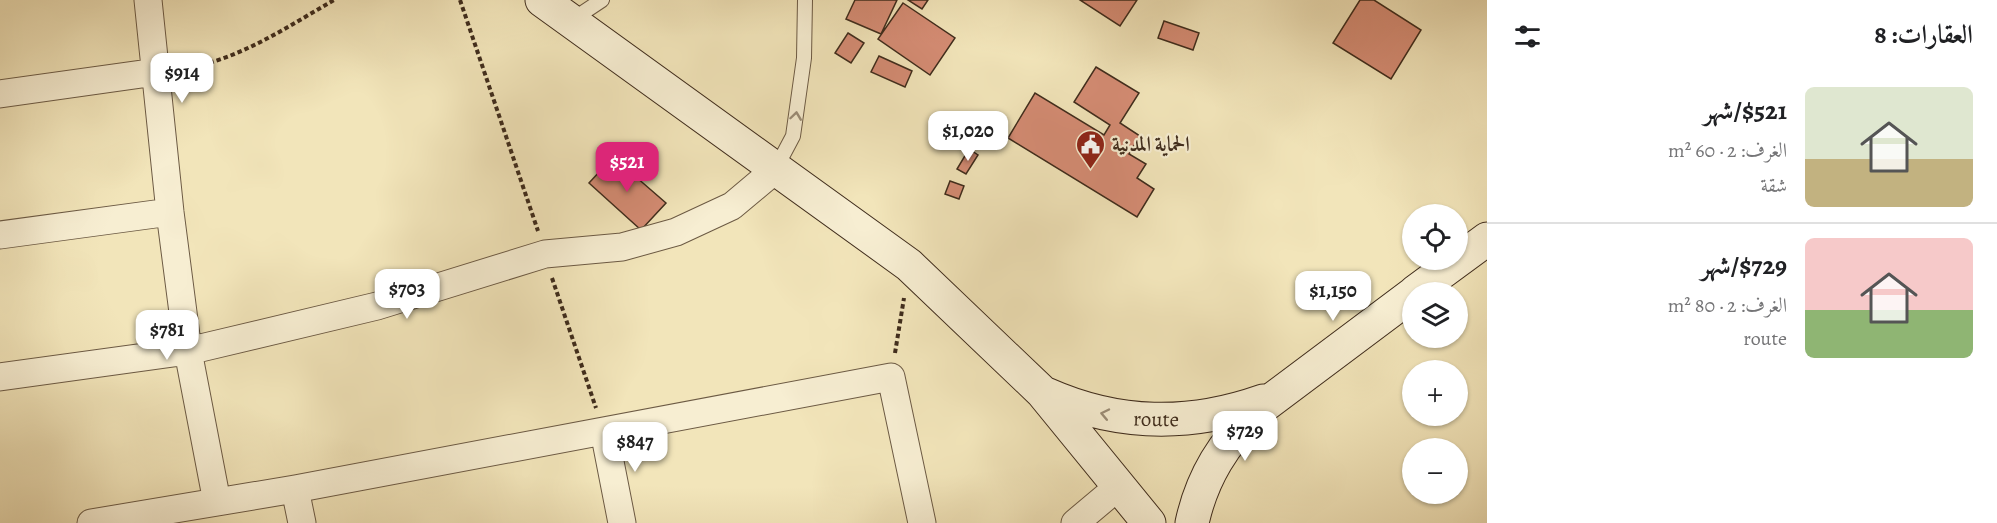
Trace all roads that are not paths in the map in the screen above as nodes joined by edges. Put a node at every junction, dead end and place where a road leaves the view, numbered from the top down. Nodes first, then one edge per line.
1 (148, 0) edge
2 (542, 0) edge
3 (602, 0) edge
4 (803, 1) edge
5 (572, 20) junction
6 (156, 72) junction
7 (0, 94) edge
8 (775, 170) junction
9 (170, 212) junction
10 (0, 235) edge
11 (1487, 239) edge
12 (1429, 282) edge
13 (1402, 302) edge
14 (188, 351) junction
15 (0, 377) edge
16 (1284, 391) junction
17 (1042, 392) junction
18 (604, 431) junction
19 (1119, 486) junction
20 (295, 489) junction
21 (217, 502) junction
22 (91, 523) edge
23 (302, 523) edge
24 (622, 523) edge
25 (922, 523) edge
26 (1075, 523) edge
27 (1149, 523) edge
28 (1192, 523) edge

1 - 6 street
2 - 5 main road
3 - 5 lane
8 -> 4 lane
5 - 8 main road
6 - 7 street
6 - 9 street
8 - 14 street
8 - 17 main road
9 - 10 street
9 - 14 street
11 - 12 main road
13 - 16 main road
14 - 15 street
14 - 21 street
16 -> 17 main road, route
16 - 28 main road
17 - 19 main road
18 - 20 street
18 - 24 street
18 - 25 street
19 - 26 street
19 - 27 main road
20 - 21 street
20 - 23 street
21 - 22 street

